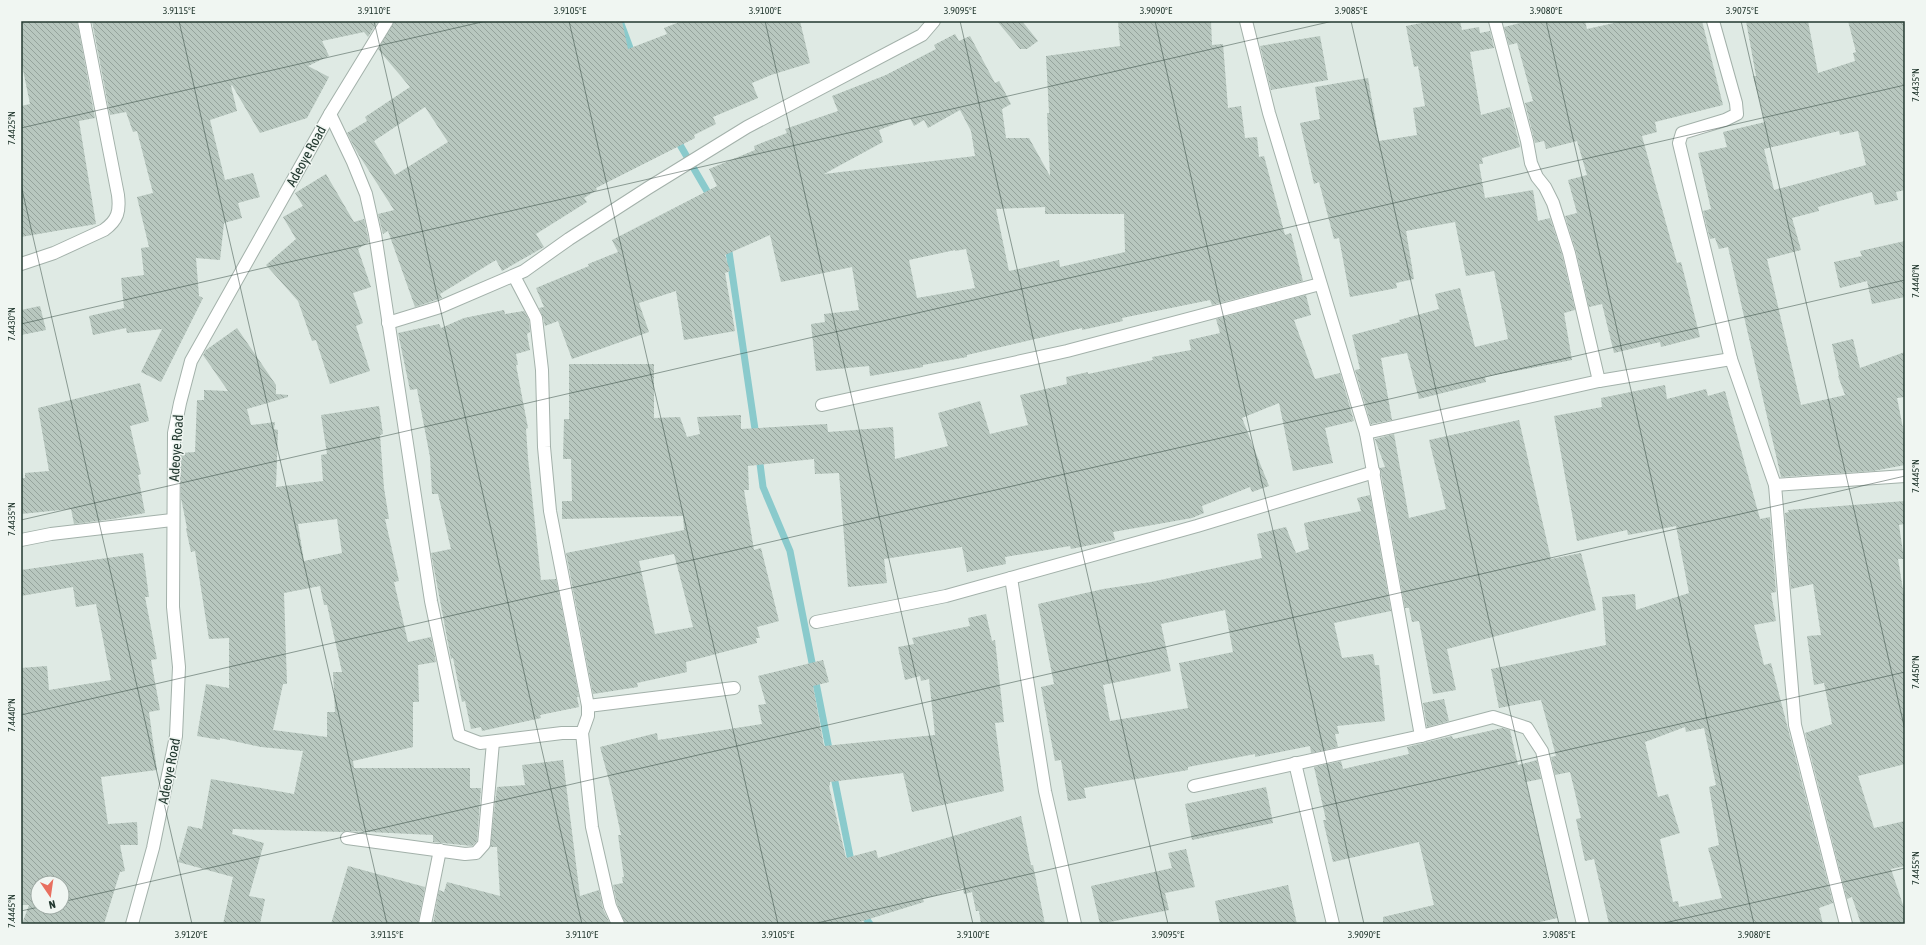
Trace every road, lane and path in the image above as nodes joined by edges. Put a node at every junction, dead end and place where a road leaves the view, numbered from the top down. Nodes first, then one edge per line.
1 (84, 21) edge
2 (387, 21) edge
3 (934, 21) edge
4 (1246, 21) edge
5 (1495, 21) edge
6 (1713, 21) edge
7 (330, 114) junction
8 (21, 264) edge
9 (514, 276) junction
10 (1320, 284) junction
11 (388, 324) junction
12 (1731, 359) junction
13 (1599, 381) junction
14 (822, 405) dead end
15 (1366, 433) junction
16 (1374, 472) junction
17 (1905, 476) edge
18 (1775, 485) junction
19 (172, 520) junction
20 (21, 540) edge
21 (1011, 578) junction
22 (816, 622) dead end
23 (734, 688) dead end
24 (588, 706) junction
25 (582, 733) junction
26 (1421, 736) junction
27 (493, 742) junction
28 (1295, 763) junction
29 (1194, 786) dead end
30 (347, 838) dead end
31 (440, 850) junction
32 (132, 924) edge
33 (425, 924) edge
34 (618, 924) edge
35 (1075, 924) edge
36 (1333, 924) edge
37 (1583, 924) edge
38 (1846, 924) edge

1 - 8 street
2 - 7 street, Adeoye Road
3 - 9 street
4 - 10 street
5 - 13 street
6 - 12 street
7 - 11 street
7 - 19 street, Adeoye Road
9 - 11 street
9 - 24 street
10 - 14 street
10 - 15 street
11 - 27 street
12 - 13 street
12 - 18 street
13 - 15 street
15 - 16 street
16 - 21 street
16 - 26 street
17 - 18 street
18 - 38 street
19 - 20 street
19 - 32 street, Adeoye Road
21 - 22 street
21 - 35 street
23 - 24 street
24 - 25 street
25 - 27 street
25 - 34 street
26 - 28 street
26 - 37 street
27 - 31 street
28 - 29 street
28 - 36 street
30 - 31 street
31 - 33 street

